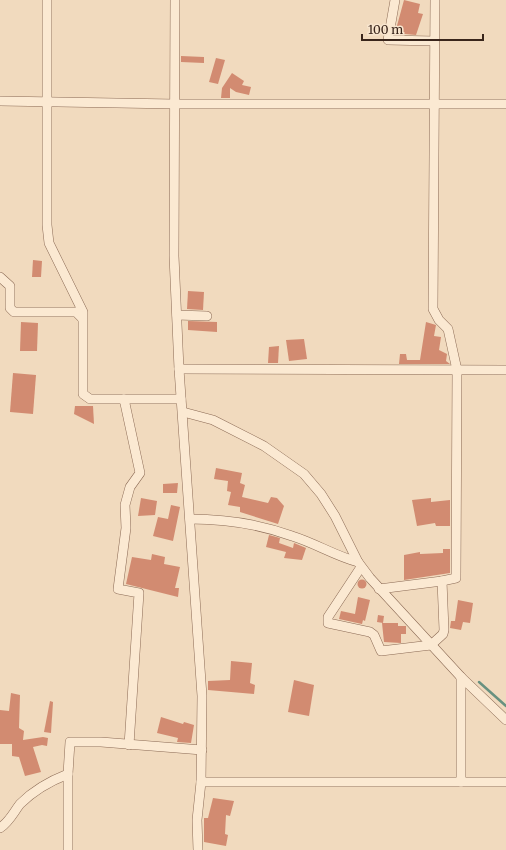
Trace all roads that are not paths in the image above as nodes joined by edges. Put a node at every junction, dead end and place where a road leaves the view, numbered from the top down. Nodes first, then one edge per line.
1 (47, 0) edge
2 (175, 0) edge
3 (395, 0) edge
4 (434, 0) edge
5 (434, 41) junction
6 (0, 101) edge
7 (47, 101) junction
8 (434, 103) junction
9 (175, 104) junction
10 (506, 104) edge
11 (0, 278) edge
12 (177, 315) junction
13 (207, 316) dead end
14 (82, 318) junction
15 (179, 369) junction
16 (457, 370) junction
17 (506, 370) edge
18 (124, 398) junction
19 (181, 399) junction
20 (183, 412) junction
21 (190, 519) junction
22 (359, 564) junction
23 (442, 581) junction
24 (379, 589) junction
25 (431, 645) junction
26 (461, 677) junction
27 (506, 720) edge
28 (129, 745) junction
29 (202, 750) junction
30 (68, 774) junction
31 (202, 782) junction
32 (461, 782) junction
33 (506, 782) edge
34 (0, 828) edge
35 (68, 850) edge
36 (198, 850) edge

1 - 7 street
2 - 9 street
3 - 5 street
4 - 5 street
5 - 8 street
6 - 7 street
7 - 9 street
7 - 14 street
8 - 9 street
8 - 10 street
8 - 16 street
9 - 12 street
11 - 14 street
12 - 13 street
12 - 15 street
14 - 18 street
15 - 16 street
15 - 19 street
16 - 17 street
16 - 23 street
18 - 19 street
18 - 28 street
19 - 20 street
20 - 21 street
20 - 22 street
21 - 22 street
21 - 29 street
22 - 24 street
22 - 25 street
23 - 24 street
23 - 25 street
24 - 25 street
25 - 26 street
26 - 27 street
26 - 32 street
28 - 29 street
28 - 30 street
29 - 31 street
30 - 34 street
30 - 35 street
31 - 32 street
31 - 36 street
32 - 33 street

